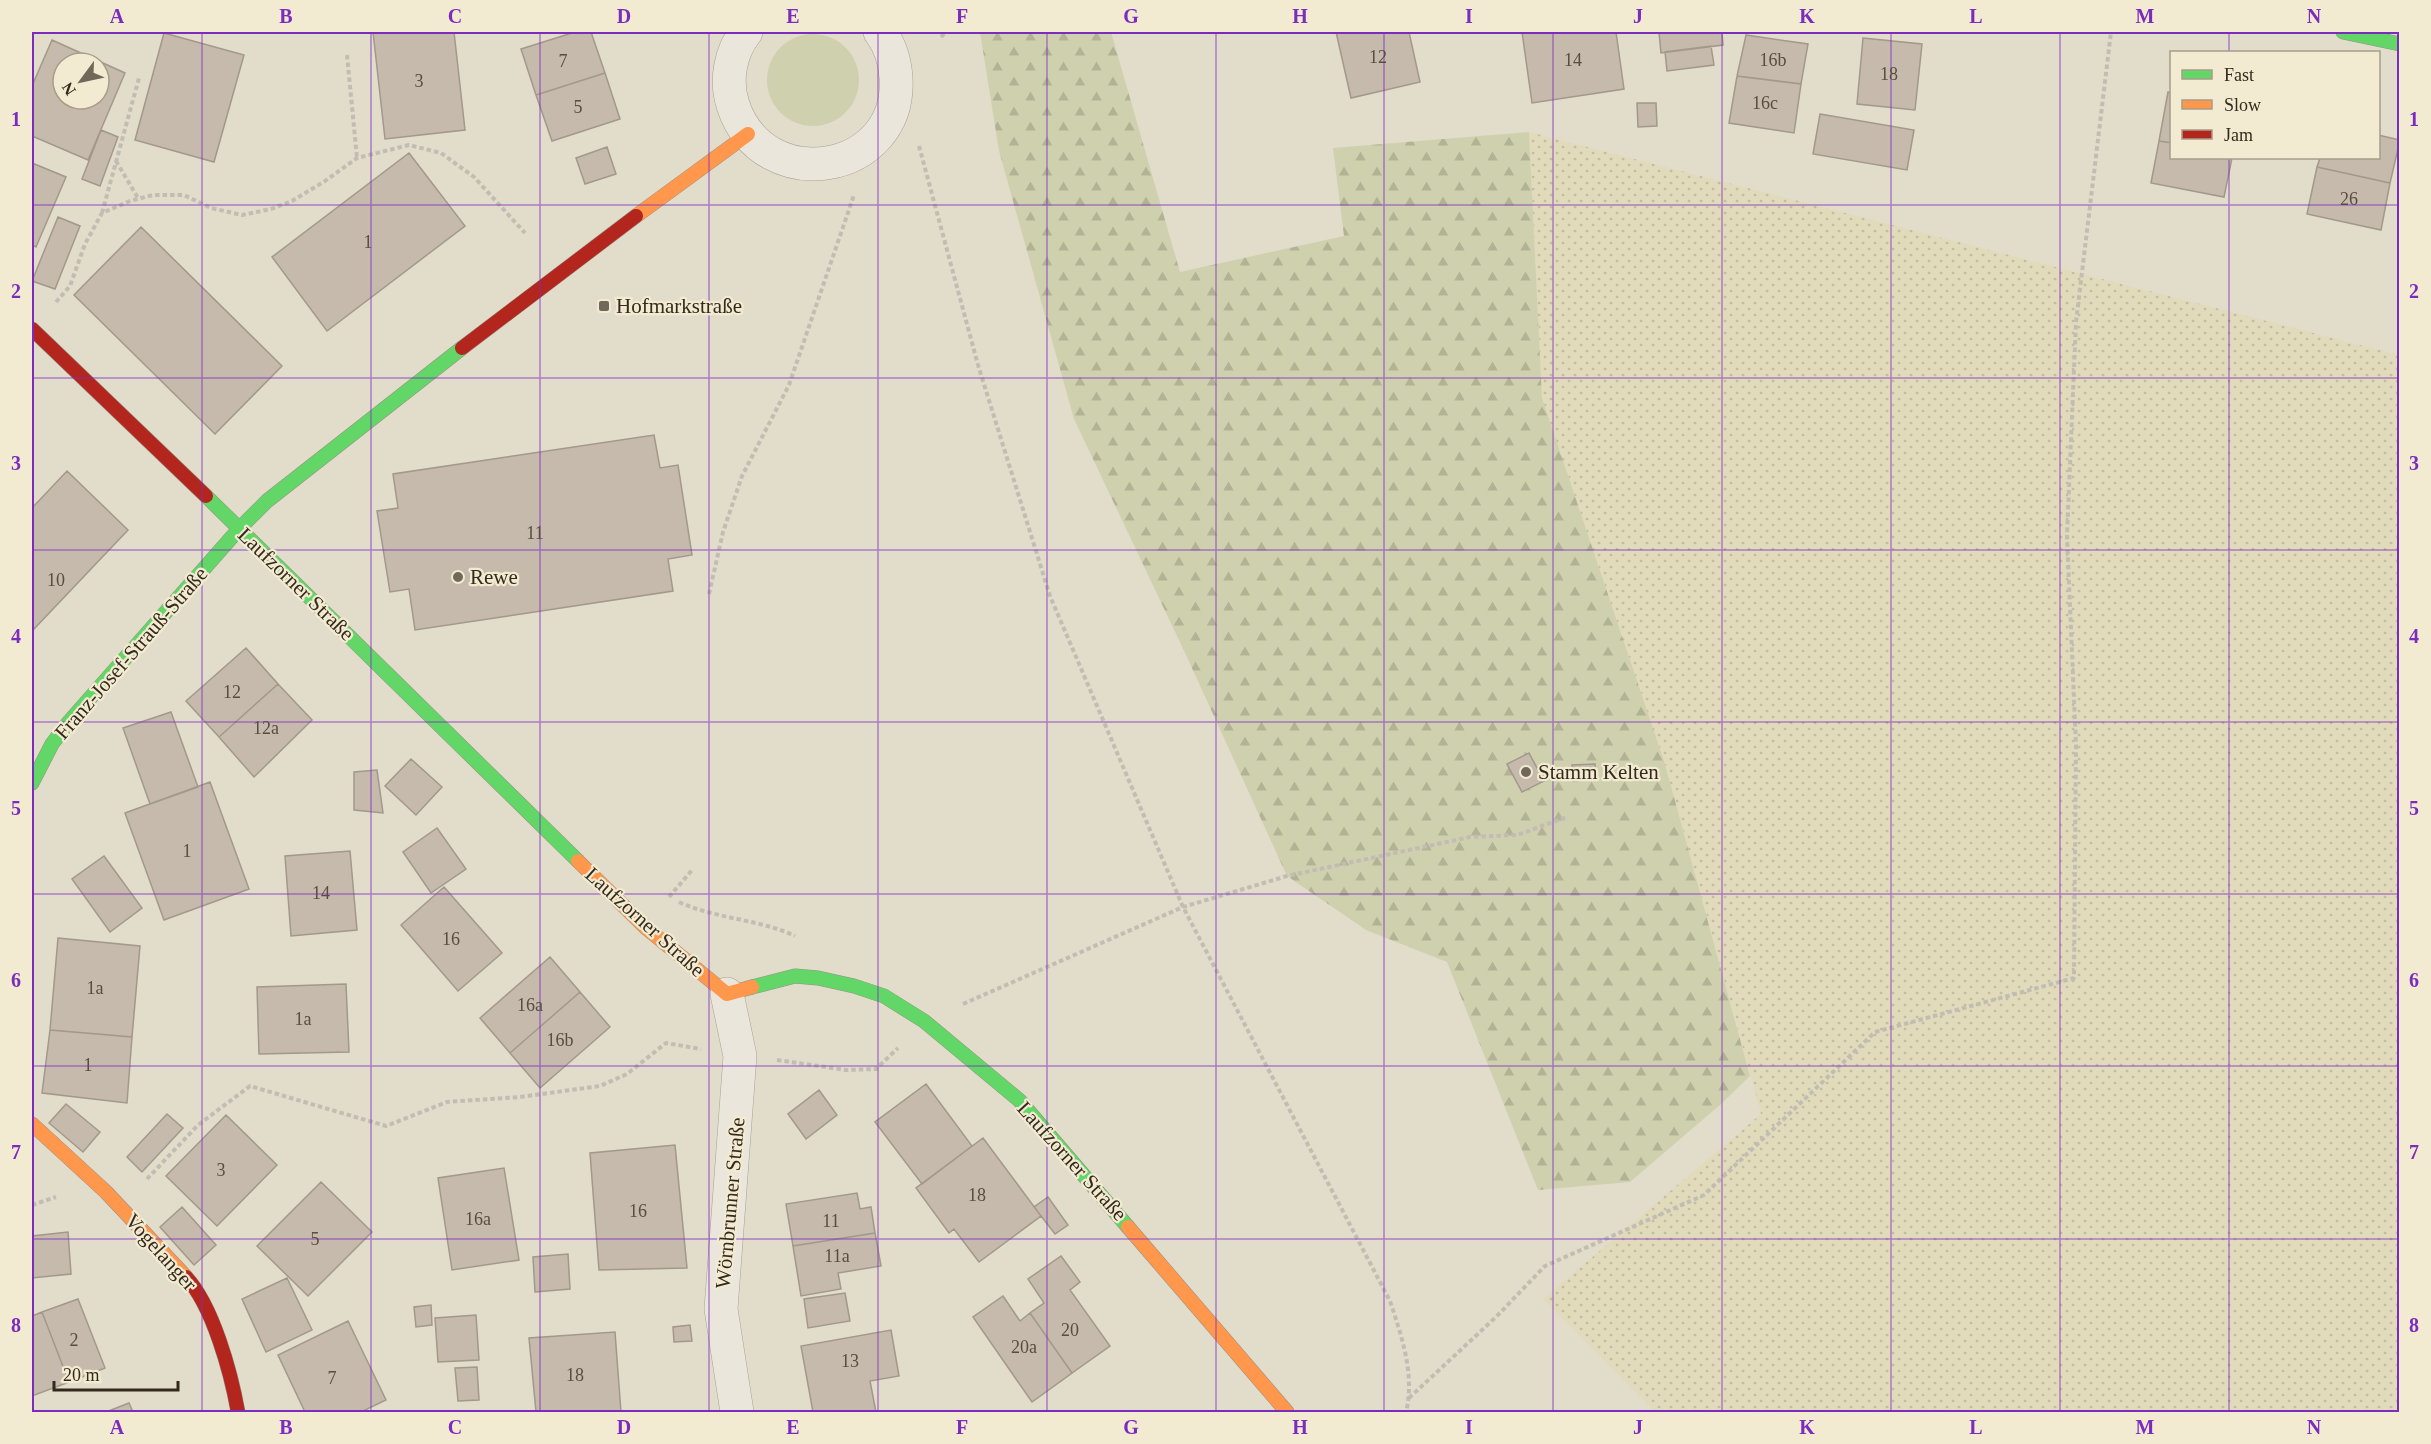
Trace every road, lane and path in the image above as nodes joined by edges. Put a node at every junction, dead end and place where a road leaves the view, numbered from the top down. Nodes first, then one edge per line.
1 (746, 32) edge
2 (880, 32) edge
3 (946, 32) edge
4 (2111, 32) edge
5 (2343, 32) edge
6 (941, 37) dead end
7 (2400, 44) edge
8 (347, 55) dead end
9 (138, 78) dead end
10 (748, 134) junction
11 (919, 146) dead end
12 (357, 158) junction
13 (116, 161) junction
14 (855, 191) dead end
15 (138, 198) junction
16 (102, 213) junction
17 (525, 233) dead end
18 (32, 330) edge
19 (239, 529) junction
20 (709, 594) dead end
21 (32, 783) edge
22 (1567, 817) dead end
23 (693, 869) dead end
24 (661, 890) dead end
25 (669, 898) junction
26 (1183, 907) junction
27 (799, 938) dead end
28 (727, 994) junction
29 (924, 1021) junction
30 (740, 1056) junction
31 (32, 1124) edge
32 (106, 1192) junction
33 (1409, 1398) junction
34 (238, 1413) edge
35 (737, 1413) edge
36 (1287, 1413) edge
37 (1406, 1413) edge

1 - 10 street
2 - 10 street
3 - 6 path
4 - 33 path
5 - 7 street
8 - 12 path
9 - 13 path
10 - 19 street
11 - 26 path
12 - 15 path
12 - 17 path
13 - 15 path
13 - 16 path
14 - 20 path
15 - 16 path
16 - 18 path
18 - 19 street, Laufzorner Straße
19 - 21 street, Franz-Josef-Strauß-Straße
19 - 28 street, Laufzorner Straße
22 - 26 path
23 - 25 path
24 - 25 path
25 - 27 path
26 - 29 path
26 - 33 path
28 - 29 street, Laufzorner Straße
28 - 30 street, Wörnbrunner Straße
29 - 30 path
29 - 36 street, Laufzorner Straße
30 - 32 path
30 - 35 street, Wörnbrunner Straße
31 - 32 street, Vogelanger
32 - 34 street, Vogelanger
33 - 37 path

